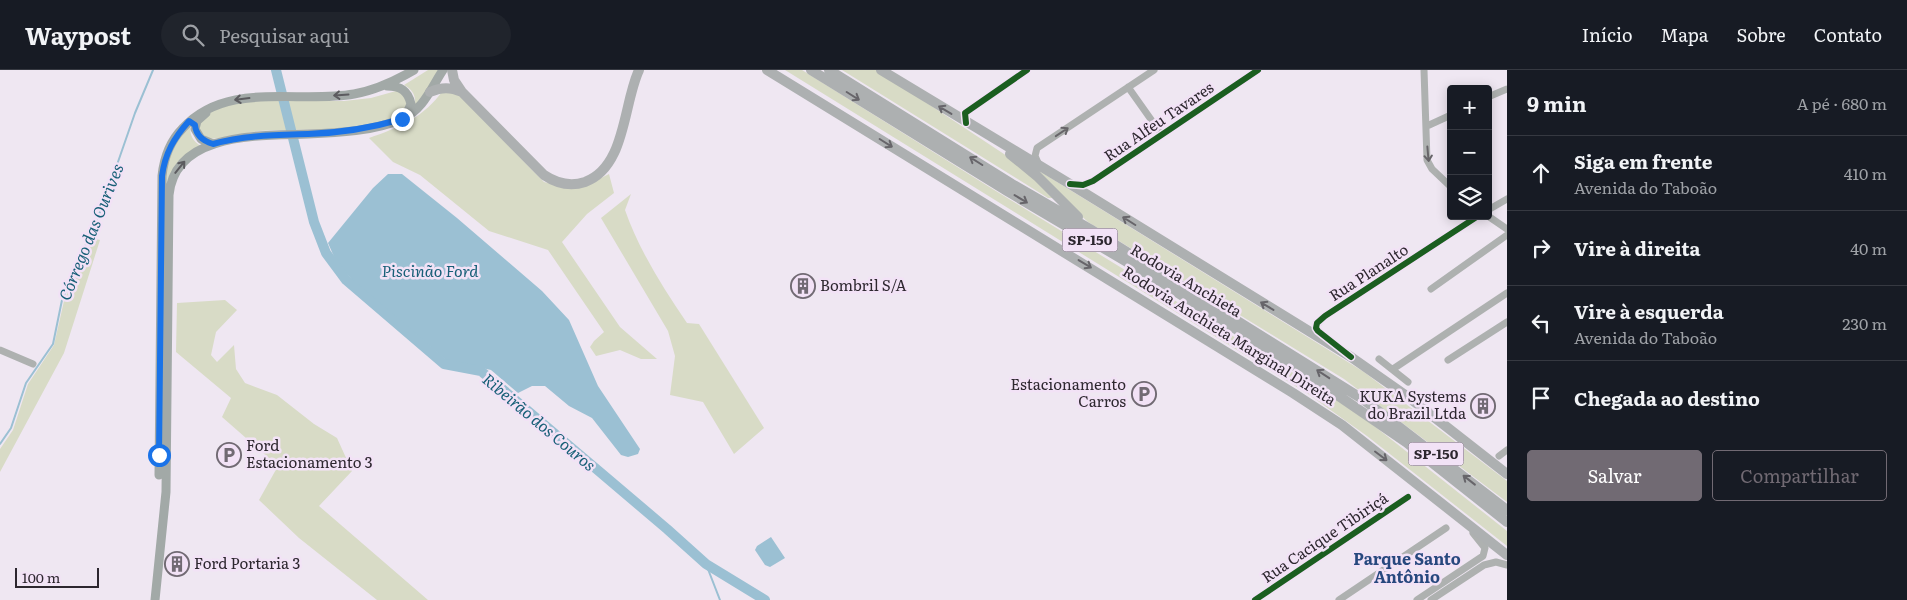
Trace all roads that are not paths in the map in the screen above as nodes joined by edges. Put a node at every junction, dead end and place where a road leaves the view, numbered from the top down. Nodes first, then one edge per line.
1 (414, 70) edge
2 (443, 70) edge
3 (452, 70) edge
4 (639, 70) edge
5 (766, 70) edge
6 (811, 70) edge
7 (829, 70) edge
8 (880, 70) edge
9 (1027, 70) edge
10 (1154, 70) edge
11 (1258, 70) edge
12 (1424, 70) edge
13 (383, 86) junction
14 (1128, 87) junction
15 (1507, 89) edge
16 (430, 92) junction
17 (462, 92) junction
18 (1492, 95) edge
19 (1447, 117) edge
20 (402, 119) junction
21 (192, 123) junction
22 (966, 123) junction
23 (1427, 126) junction
24 (982, 132) junction
25 (1162, 135) junction
26 (213, 144) junction
27 (1039, 166) junction
28 (1447, 183) edge
29 (1070, 184) junction
30 (1507, 199) edge
31 (1492, 208) edge
32 (1492, 219) edge
33 (1472, 220) edge
34 (1090, 228) junction
35 (1507, 229) edge
36 (1507, 235) edge
37 (1432, 289) dead end
38 (1507, 293) edge
39 (1283, 316) junction
40 (1324, 316) junction
41 (1507, 322) edge
42 (0, 350) edge
43 (1351, 357) junction
44 (1380, 359) dead end
45 (1448, 360) dead end
46 (33, 364) dead end
47 (1393, 369) junction
48 (1408, 382) dead end
49 (1507, 450) edge
50 (1498, 456) dead end
51 (1507, 474) edge
52 (1408, 497) dead end
53 (1507, 510) edge
54 (1459, 516) junction
55 (1507, 522) edge
56 (1446, 528) dead end
57 (1507, 555) edge
58 (1507, 565) edge
59 (150, 600) edge
60 (154, 600) edge
61 (1255, 600) edge
62 (1339, 600) edge
63 (1417, 600) edge
64 (1430, 600) edge

1 - 13 main road
2 - 16 main road
3 - 17 highway
4 - 17 highway
5 -> 54 highway, Rodovia Anchieta Marginal Direita / SP-150
6 -> 55 highway, Rodovia Anchieta / SP-150
34 -> 7 highway, Rodovia Anchieta / SP-150
22 -> 8 highway, SP-150
9 - 22 street
10 - 14 street
11 - 25 street, Rua Alfeu Tavares
12 - 23 street
13 - 20 main road
13 -> 21 main road
14 - 25 street
27 -> 14 street
15 - 18 street
16 - 17 highway
16 - 20 main road
19 - 23 street
20 - 26 main road
21 - 26 main road
21 - 59 main road
22 - 24 highway, SP-150
23 -> 28 street
24 - 27 highway, SP-150
24 - 34 highway
25 - 29 street, Rua Alfeu Tavares
60 -> 26 main road
27 - 29 highway, SP-150
39 -> 29 highway, SP-150
30 - 31 street
32 - 35 street
33 - 40 street, Rua Planalto
53 -> 34 highway, Rodovia Anchieta / SP-150
36 - 37 street
38 - 47 street
39 - 40 street, Rua Planalto
39 - 43 highway, SP-150
40 - 43 street, Rua Planalto
41 - 45 street
42 - 46 street
43 - 51 highway, SP-150
44 - 47 street
47 - 48 street
49 - 50 street
52 - 61 street, Rua Cacique Tibiriçá
54 - 57 highway, Rodovia Anchieta Marginal Direita / SP-150
54 - 63 street
56 - 62 street
58 - 64 street

